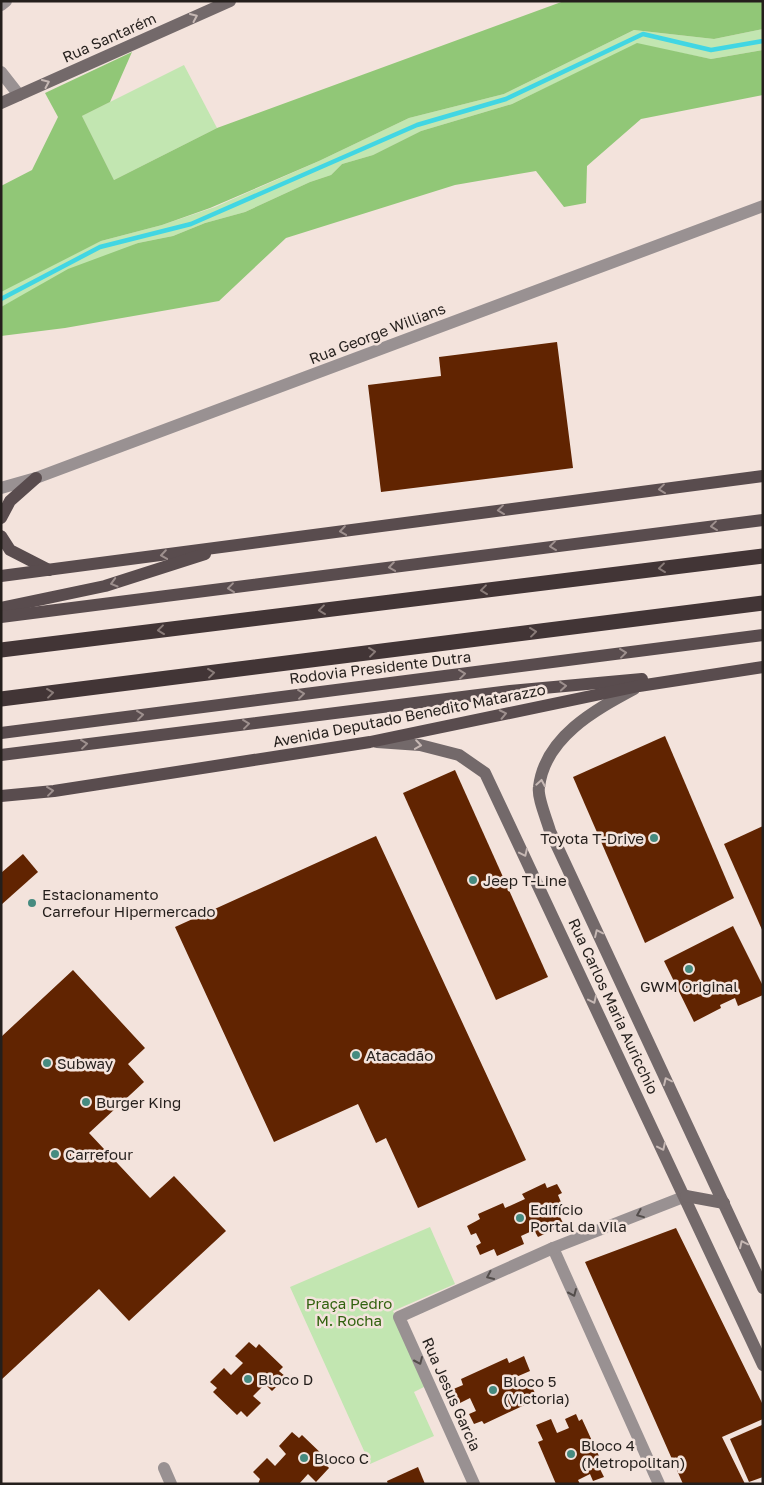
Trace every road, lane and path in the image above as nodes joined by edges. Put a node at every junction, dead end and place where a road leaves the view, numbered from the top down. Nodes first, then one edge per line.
1 (6, 1) edge
2 (230, 1) edge
3 (1, 5) edge
4 (1, 72) edge
5 (19, 95) junction
6 (1, 103) edge
7 (763, 206) edge
8 (763, 476) edge
9 (36, 478) junction
10 (1, 488) edge
11 (1, 518) edge
12 (763, 520) edge
13 (1, 536) edge
14 (226, 546) junction
15 (763, 556) edge
16 (49, 570) junction
17 (1, 576) edge
18 (763, 603) edge
19 (1, 608) edge
20 (1, 617) edge
21 (763, 635) edge
22 (1, 650) edge
23 (763, 667) edge
24 (721, 672) junction
25 (639, 686) junction
26 (1, 700) edge
27 (1, 733) edge
28 (370, 742) junction
29 (1, 755) edge
30 (1, 796) edge
31 (686, 1196) junction
32 (724, 1203) junction
33 (553, 1248) junction
34 (763, 1288) edge
35 (763, 1365) edge
36 (164, 1468) dead end
37 (171, 1484) edge
38 (474, 1484) edge
39 (659, 1484) edge

1 - 3 street
5 -> 2 main road, Rua Santarém
4 - 5 street
5 - 6 main road, Rua Santarém
7 - 9 street, Rua George Willians
8 -> 14 main road
9 - 10 street, Rua George Willians
9 - 11 main road
12 -> 20 main road
13 - 16 main road
14 -> 16 main road
14 -> 19 main road
15 -> 22 highway
16 - 17 main road
26 -> 18 highway, Rodovia Presidente Dutra
27 -> 21 main road, Rodovia Presidente Dutra
23 - 24 main road, Avenida Deputado Benedito Matarazzo
24 - 25 main road, Avenida Deputado Benedito Matarazzo
29 -> 24 main road
28 -> 25 main road, Avenida Deputado Benedito Matarazzo
32 -> 25 main road, Rua Carlos Maria Auricchio
30 -> 28 main road, Avenida Deputado Benedito Matarazzo
28 -> 31 main road, Rua Carlos Maria Auricchio
31 - 32 main road
31 -> 33 street
31 - 35 main road, Rua Carlos Maria Auricchio
34 -> 32 main road, Rua Carlos Maria Auricchio
33 -> 38 street, Rua Jesus Garcia
33 -> 39 street
36 - 37 street

